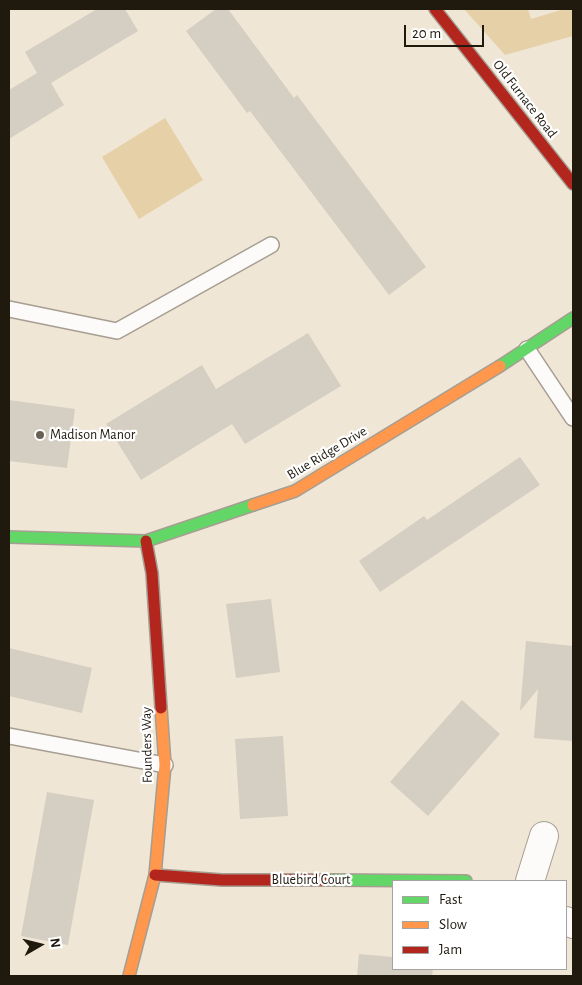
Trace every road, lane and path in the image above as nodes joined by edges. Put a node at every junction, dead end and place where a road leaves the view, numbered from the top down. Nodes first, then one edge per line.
1 (435, 9) edge
2 (573, 184) edge
3 (271, 245) dead end
4 (9, 309) edge
5 (573, 318) edge
6 (527, 349) junction
7 (573, 418) edge
8 (9, 537) edge
9 (146, 541) junction
10 (9, 736) edge
11 (165, 765) junction
12 (544, 836) dead end
13 (155, 875) junction
14 (530, 880) edge
15 (392, 881) edge
16 (129, 976) edge

1 - 2 street, Old Furnace Road
3 - 4 lane
5 - 6 street, Blue Ridge Drive
6 - 7 lane
6 - 9 street, Blue Ridge Drive
8 - 9 street, Blue Ridge Drive
9 - 11 street, Founders Way
10 - 11 lane
11 - 13 street, Founders Way
12 - 14 street
13 - 15 street, Bluebird Court
13 - 16 street, Founders Way

